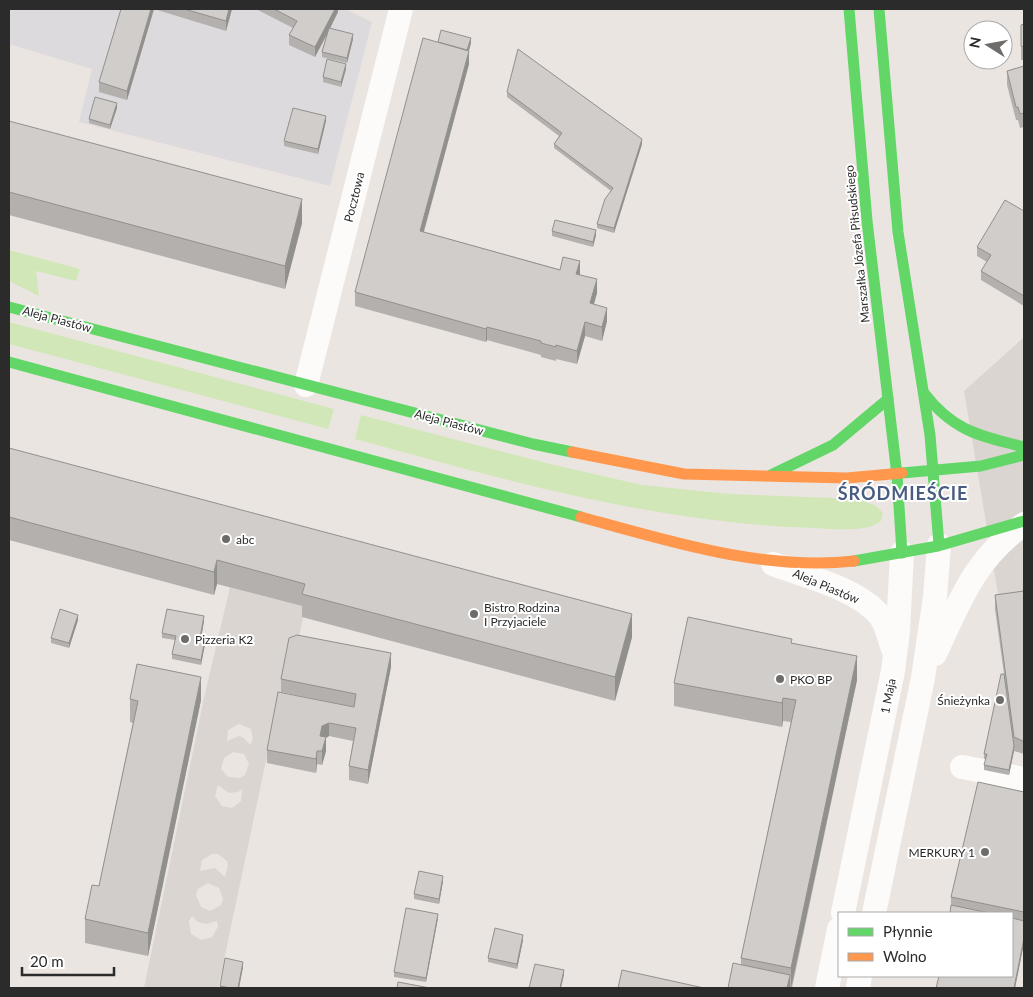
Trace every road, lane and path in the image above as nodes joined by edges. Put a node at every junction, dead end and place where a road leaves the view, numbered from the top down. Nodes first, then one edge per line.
1 (401, 9) edge
2 (849, 9) edge
3 (879, 9) edge
4 (9, 307) edge
5 (9, 362) edge
6 (306, 385) junction
7 (924, 393) junction
8 (888, 399) junction
9 (1024, 447) edge
10 (1024, 455) edge
11 (934, 472) junction
12 (897, 475) junction
13 (767, 477) junction
14 (1024, 523) edge
15 (938, 545) junction
16 (902, 553) junction
17 (756, 558) junction
18 (895, 655) junction
19 (923, 678) junction
20 (962, 767) dead end
21 (1024, 779) edge
22 (843, 912) edge
23 (874, 912) edge
24 (838, 934) edge
25 (827, 988) edge

1 - 6 street, Pocztowa
2 - 8 main road, Marszałka Józefa Piłsudskiego
3 - 7 main road
4 - 6 main road, Aleja Piastów
5 - 17 main road, Aleja Piastów
6 - 13 main road, Aleja Piastów
7 - 9 main road
7 - 11 main road
8 - 12 main road, Marszałka Józefa Piłsudskiego
8 - 13 main road
10 - 11 main road, Aleja Piastów
11 - 12 main road, Aleja Piastów
11 - 15 main road
12 - 13 main road, Aleja Piastów
12 - 16 main road, 1 Maja
14 - 15 main road, Aleja Piastów
14 - 19 street
15 - 16 main road, Aleja Piastów
15 - 19 street
16 - 17 main road, Aleja Piastów
16 - 18 street, 1 Maja
17 - 18 street, Aleja Piastów
18 - 22 street, 1 Maja
19 - 23 street
20 - 21 street
24 - 25 street

